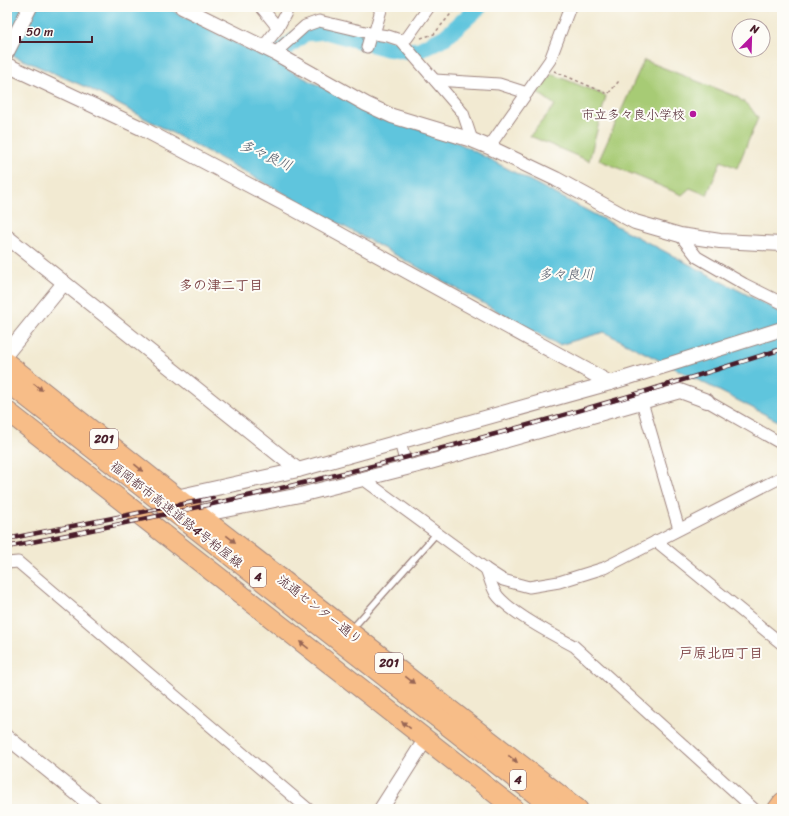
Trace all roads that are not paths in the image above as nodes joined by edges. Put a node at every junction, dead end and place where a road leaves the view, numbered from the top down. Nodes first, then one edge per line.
1 (30, 7) edge
2 (182, 7) edge
3 (261, 7) edge
4 (289, 7) edge
5 (378, 7) edge
6 (429, 7) edge
7 (570, 7) edge
8 (278, 28) junction
9 (372, 34) junction
10 (403, 39) junction
11 (367, 47) dead end
12 (9, 50) edge
13 (269, 50) junction
14 (7, 65) edge
15 (435, 80) junction
16 (527, 93) junction
17 (472, 140) junction
18 (489, 147) junction
19 (680, 235) junction
20 (7, 238) edge
21 (782, 244) edge
22 (64, 283) junction
23 (782, 303) edge
24 (782, 329) edge
25 (7, 353) edge
26 (7, 363) edge
27 (7, 381) edge
28 (610, 383) junction
29 (7, 397) edge
30 (707, 401) joint
31 (642, 402) junction
32 (7, 411) edge
33 (400, 442) junction
34 (782, 444) edge
35 (79, 445) junction
36 (407, 468) junction
37 (298, 470) junction
38 (782, 477) edge
39 (363, 479) junction
40 (176, 497) junction
41 (200, 515) junction
42 (679, 529) junction
43 (436, 534) junction
44 (656, 541) junction
45 (7, 563) edge
46 (486, 569) junction
47 (349, 632) junction
48 (782, 644) edge
49 (7, 737) edge
50 (426, 740) junction
51 (477, 756) junction
52 (782, 802) edge
53 (96, 809) edge
54 (308, 809) edge
55 (382, 809) edge
56 (515, 809) edge
57 (534, 809) edge
58 (555, 809) edge
59 (578, 809) edge
60 (754, 809) edge
61 (777, 809) edge

1 - 12 street
2 - 13 street
3 - 8 street
4 - 8 street
5 - 9 street
6 - 10 street
7 - 16 street
8 - 13 street
9 - 10 street
9 - 11 street
9 - 13 street
10 - 15 street
13 - 17 street
14 - 28 street
15 - 16 street
15 - 17 street
16 - 18 street
17 - 18 street
18 - 19 street
19 - 21 street
19 - 23 street
20 - 22 street
22 - 25 street
22 - 37 street
24 - 28 street
26 -> 40 highway, 流通センター通り / 201
27 - 35 highway, 福岡都市高速道路4号粕屋線 / 4
28 - 33 street
29 - 35 highway, 福岡都市高速道路4号粕屋線 / 4
30 - 31 street
30 - 34 street
31 - 36 street
31 - 42 street
50 -> 32 highway
33 - 36 street
33 - 37 street
35 - 51 highway, 福岡都市高速道路4号粕屋線 / 4
36 - 39 street
37 - 40 street
38 - 42 street
39 - 41 street
39 - 43 street
40 - 41 highway, 流通センター通り / 201
41 -> 47 highway, 流通センター通り / 201
42 - 44 street
43 - 46 street
43 - 47 lane
44 - 46 street
44 - 48 street
45 - 54 street
46 - 60 street
47 -> 59 highway, 流通センター通り / 201
49 - 53 street
50 - 55 street
50 - 56 highway
51 - 57 highway, 福岡都市高速道路4号粕屋線 / 4
51 - 58 highway, 福岡都市高速道路4号粕屋線 / 4
52 - 61 main road

